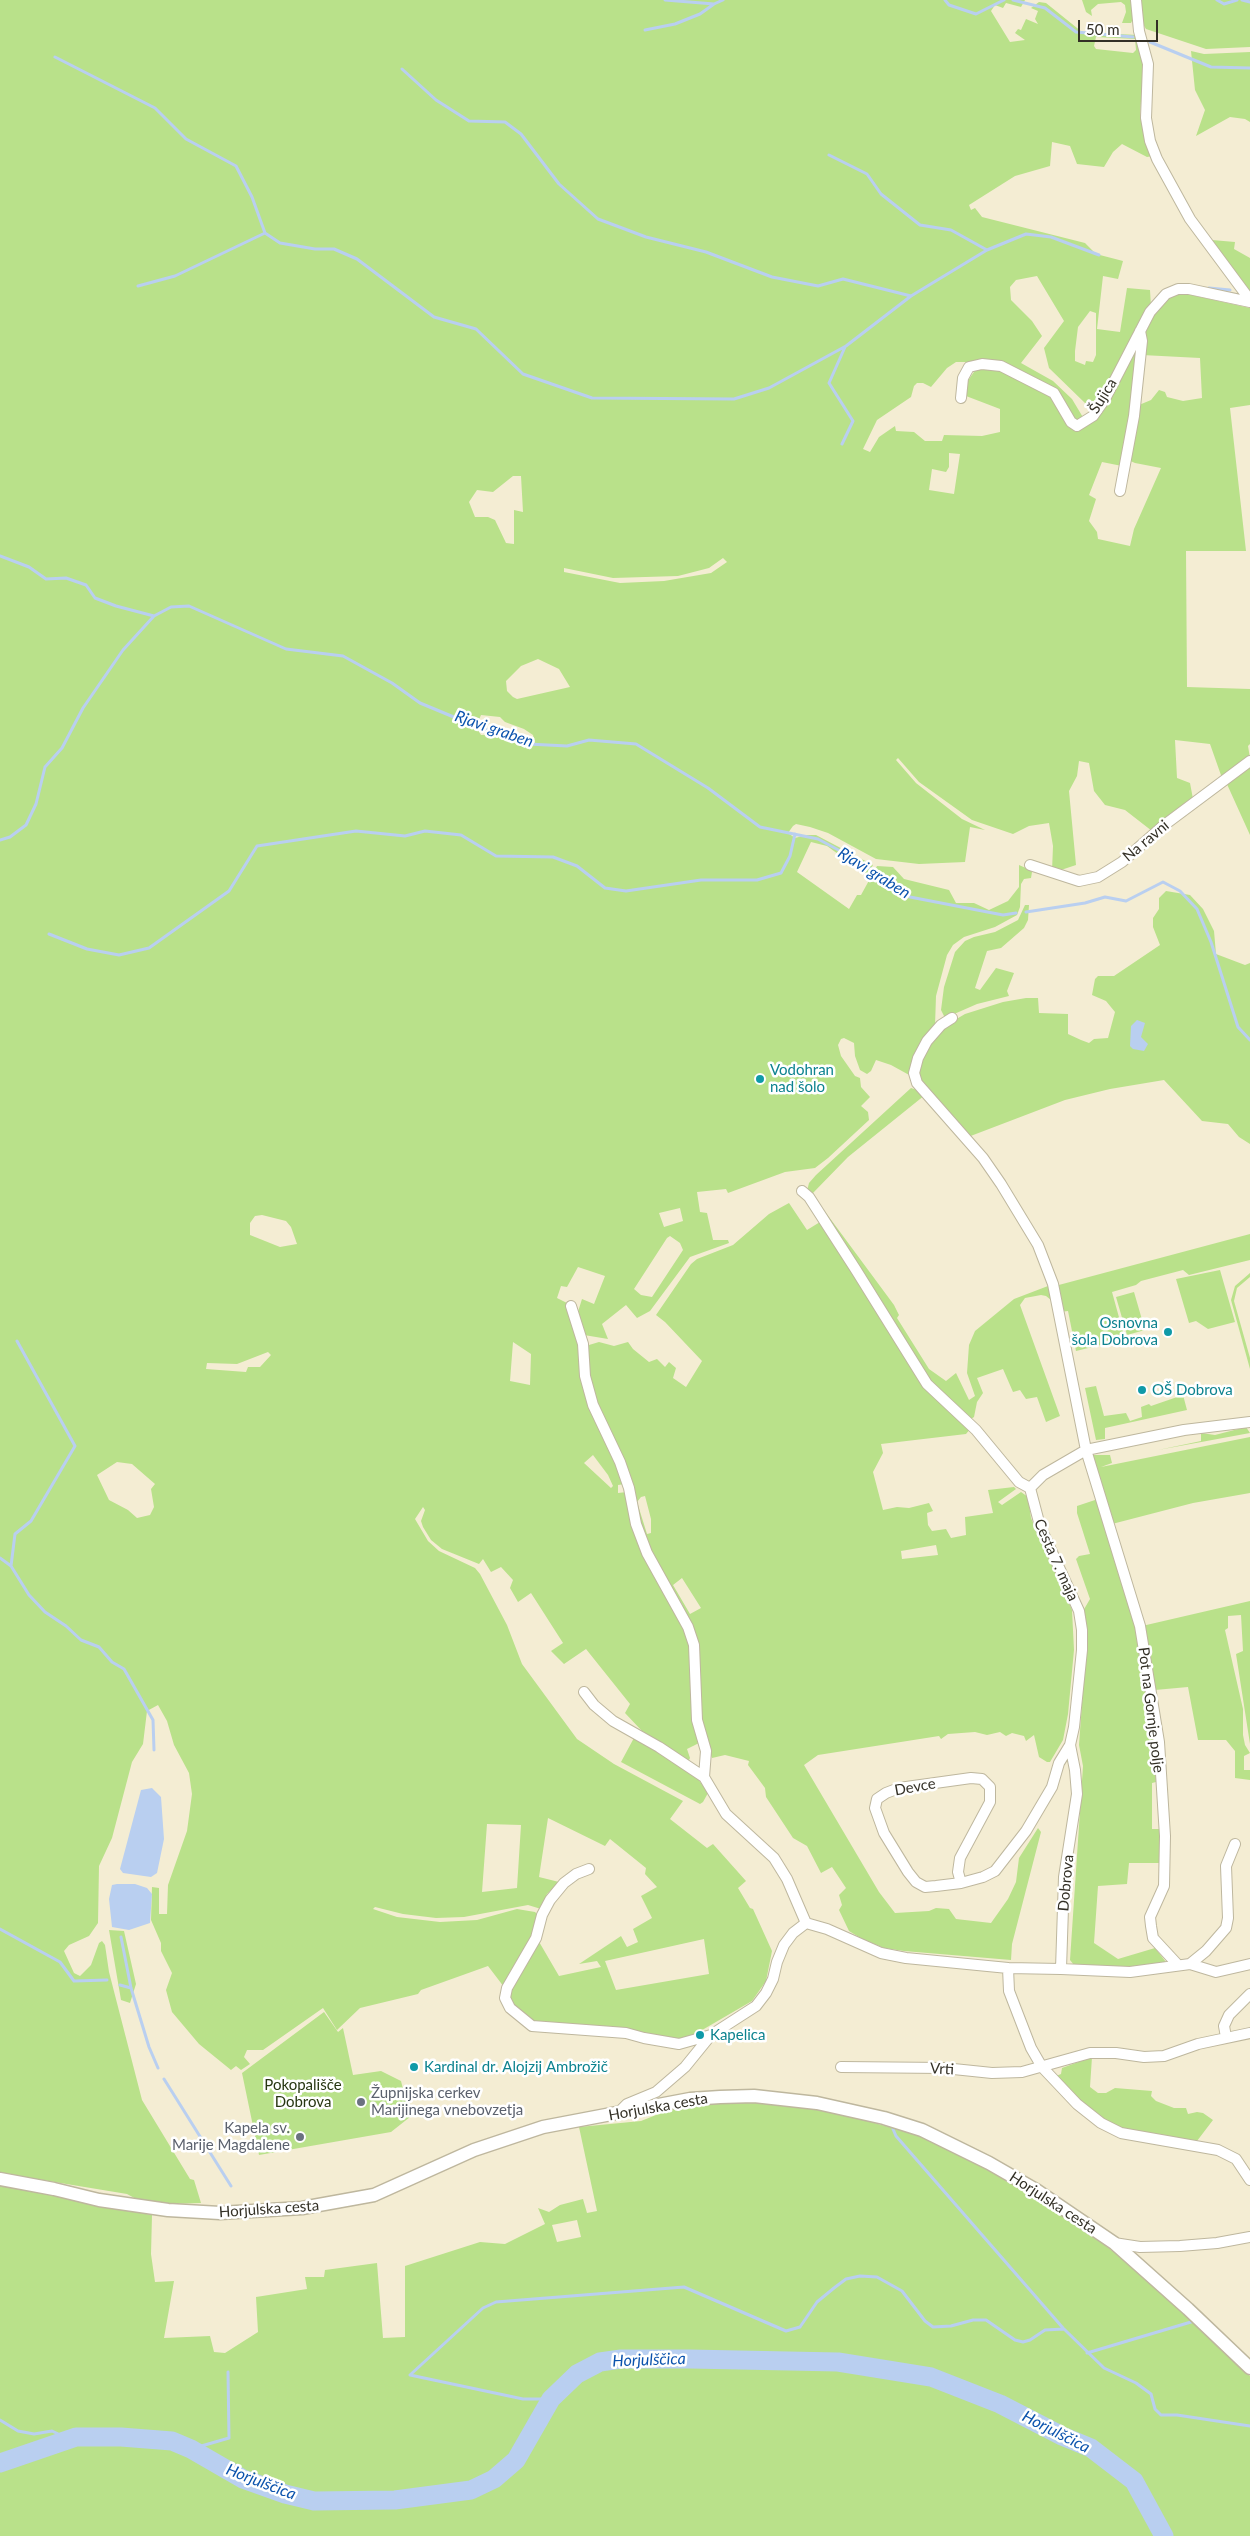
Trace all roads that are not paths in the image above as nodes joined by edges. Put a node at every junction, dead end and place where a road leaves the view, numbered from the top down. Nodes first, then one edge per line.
1 (1136, 0) edge
2 (1250, 301) edge
3 (1140, 331) junction
4 (961, 398) dead end
5 (1120, 491) dead end
6 (1250, 761) edge
7 (1030, 865) dead end
8 (952, 1018) dead end
9 (802, 1191) dead end
10 (571, 1306) dead end
11 (1250, 1422) edge
12 (1086, 1450) junction
13 (1030, 1488) junction
14 (584, 1692) dead end
15 (1070, 1745) junction
16 (704, 1777) junction
17 (1235, 1844) dead end
18 (589, 1869) dead end
19 (961, 1882) junction
20 (806, 1923) junction
21 (1190, 1964) junction
22 (1250, 1964) edge
23 (1178, 1965) junction
24 (1008, 1968) junction
25 (1061, 1969) junction
26 (1250, 1994) edge
27 (1250, 2033) edge
28 (711, 2035) junction
29 (1226, 2037) junction
30 (841, 2067) dead end
31 (1042, 2067) junction
32 (617, 2114) junction
33 (0, 2179) edge
34 (1250, 2180) edge
35 (1250, 2237) edge
36 (1114, 2243) junction
37 (1250, 2368) edge

1 - 2 street, Šujica
2 - 3 street, Šujica
3 - 4 street, Šujica
3 - 5 street
6 - 7 street, Na ravni
8 - 12 street, Pot na Gornje polje
9 - 13 street
10 - 16 street
11 - 12 street
12 - 13 street
12 - 23 street, Pot na Gornje polje
13 - 15 street, Cesta 7. maja
14 - 16 street
15 - 19 street, Devce
15 - 25 street, Dobrova
16 - 20 street
17 - 21 street
18 - 28 street
19 - 19 street, Devce
20 - 24 street
20 - 28 street
21 - 22 street
21 - 23 street
23 - 25 street
24 - 25 street
24 - 31 street
26 - 29 street
27 - 29 street
28 - 32 street
29 - 31 street
30 - 31 street, Vrti
31 - 34 street
32 - 33 street, Horjulska cesta
32 - 36 street, Horjulska cesta
35 - 36 street
36 - 37 street, Horjulska cesta

